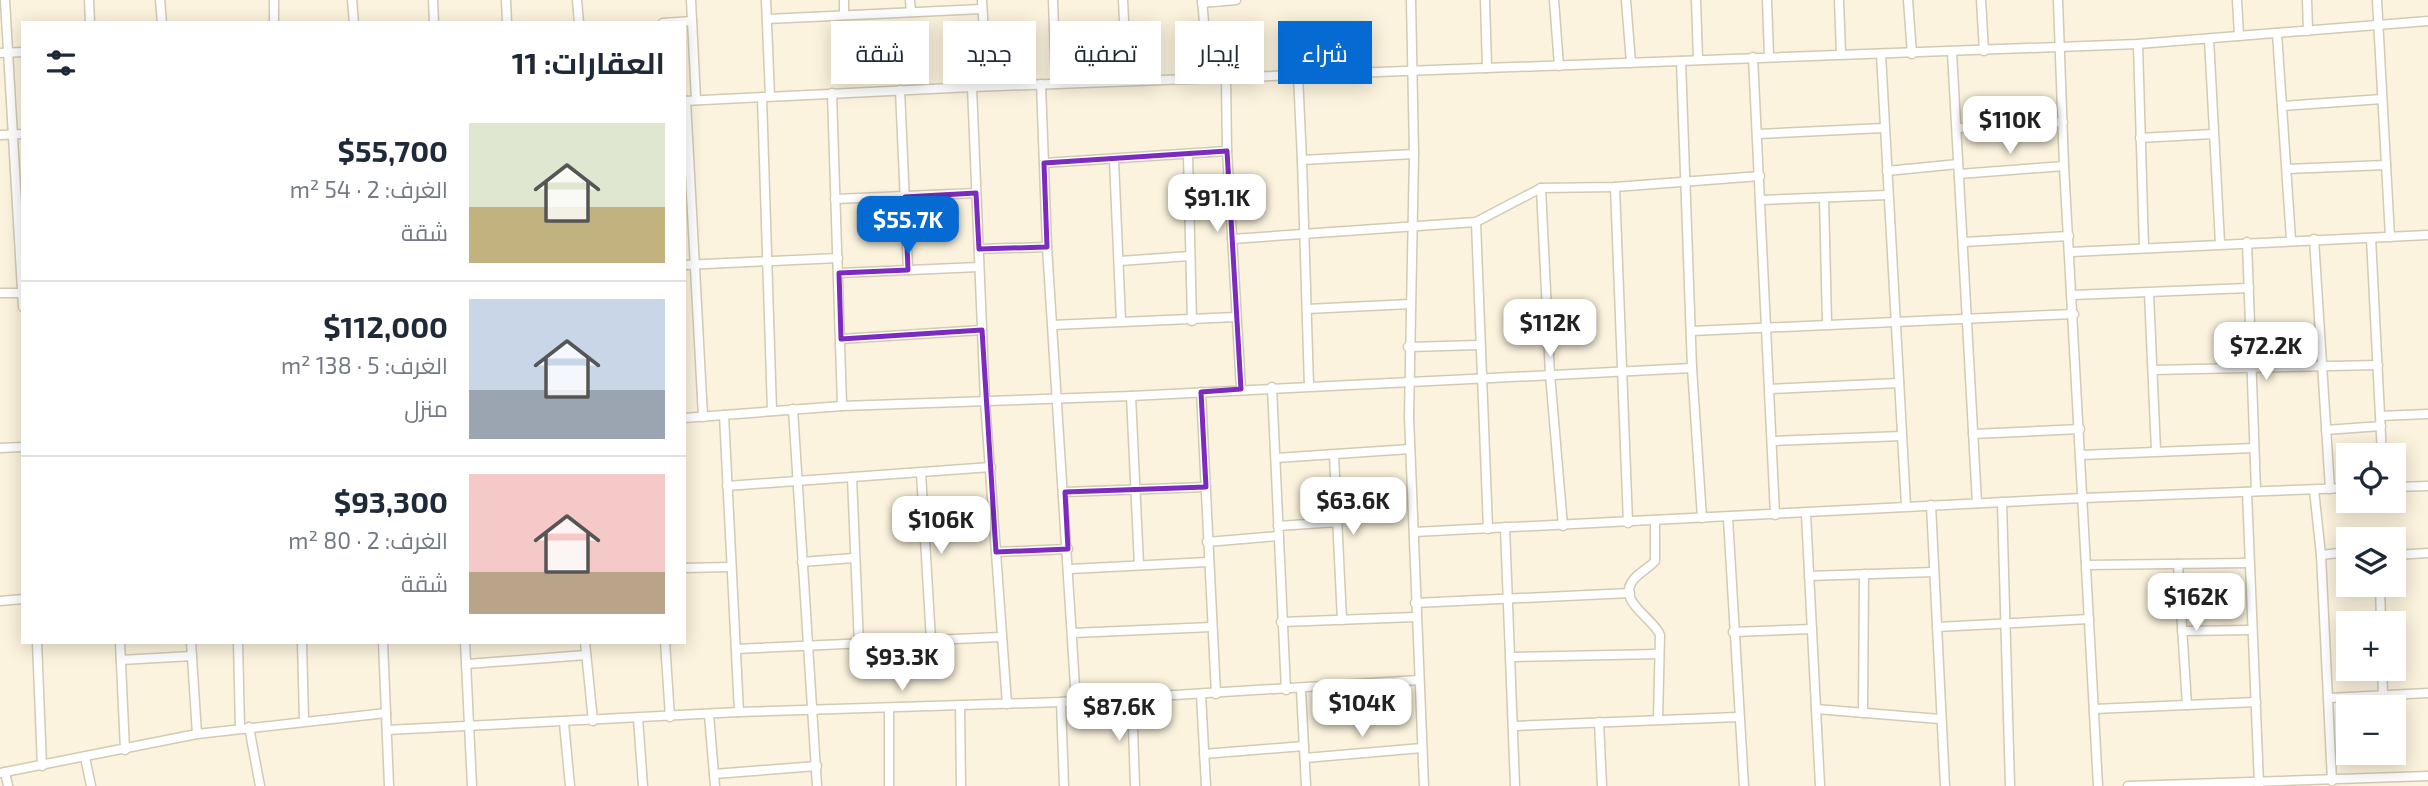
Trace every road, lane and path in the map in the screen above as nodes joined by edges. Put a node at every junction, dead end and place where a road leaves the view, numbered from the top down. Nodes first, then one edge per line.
1 (5, 0) edge
2 (89, 0) edge
3 (160, 0) edge
4 (274, 0) edge
5 (352, 0) edge
6 (433, 0) edge
7 (506, 0) edge
8 (578, 0) edge
9 (691, 0) edge
10 (766, 0) edge
11 (844, 0) edge
12 (910, 0) edge
13 (1053, 0) edge
14 (1123, 0) edge
15 (1236, 0) edge
16 (1411, 0) edge
17 (1485, 0) edge
18 (1554, 0) edge
19 (1626, 0) edge
20 (1696, 0) edge
21 (1767, 0) edge
22 (1839, 0) edge
23 (1908, 0) edge
24 (1981, 0) edge
25 (2058, 0) edge
26 (2237, 0) edge
27 (2307, 0) edge
28 (2377, 0) edge
29 (1202, 1) edge
30 (982, 4) edge
31 (911, 12) junction
32 (845, 15) junction
33 (767, 19) junction
34 (90, 21) edge
35 (162, 21) edge
36 (274, 21) edge
37 (354, 21) edge
38 (434, 21) edge
39 (507, 21) edge
40 (579, 21) edge
41 (686, 21) edge
42 (692, 21) junction
43 (1054, 21) edge
44 (1124, 21) edge
45 (1204, 21) edge
46 (2428, 21) edge
47 (2378, 24) junction
48 (2308, 30) junction
49 (2277, 33) junction
50 (2239, 36) junction
51 (2209, 39) junction
52 (2138, 44) junction
53 (2060, 47) junction
54 (1984, 51) junction
55 (1952, 52) junction
56 (5, 53) edge
57 (1841, 53) junction
58 (1881, 54) junction
59 (1912, 54) junction
60 (1754, 57) junction
61 (1769, 57) junction
62 (1698, 59) junction
63 (1681, 61) junction
64 (1631, 63) junction
65 (1559, 66) junction
66 (1487, 68) junction
67 (1413, 71) junction
68 (1372, 72) edge
69 (1041, 84) junction
70 (1050, 84) edge
71 (1226, 84) edge
72 (1298, 84) edge
73 (987, 86) junction
74 (972, 87) junction
75 (900, 90) junction
76 (832, 93) junction
77 (766, 96) junction
78 (2382, 99) junction
79 (696, 100) junction
80 (686, 101) edge
81 (2283, 106) junction
82 (686, 117) edge
83 (2063, 122) junction
84 (1884, 128) junction
85 (1957, 128) junction
86 (19, 134) edge
87 (2213, 134) junction
88 (0, 135) edge
89 (1758, 135) junction
90 (2140, 138) junction
91 (1227, 151) junction
92 (1414, 153) junction
93 (1188, 155) junction
94 (1114, 160) junction
95 (1302, 160) junction
96 (1044, 163) junction
97 (1958, 164) junction
98 (2386, 165) junction
99 (2064, 166) junction
100 (2287, 169) junction
101 (1887, 171) junction
102 (1959, 174) junction
103 (1760, 176) junction
104 (1686, 182) junction
105 (1615, 187) junction
106 (1541, 188) junction
107 (976, 193) junction
108 (1888, 195) junction
109 (905, 197) junction
110 (1824, 198) junction
111 (835, 200) junction
112 (1761, 200) junction
113 (1476, 222) junction
114 (1412, 227) junction
115 (1304, 233) junction
116 (2428, 235) edge
117 (2070, 236) junction
118 (2390, 237) junction
119 (2371, 238) junction
120 (1232, 239) junction
121 (2314, 239) junction
122 (21, 240) edge
123 (2291, 240) junction
124 (1964, 242) junction
125 (2247, 242) junction
126 (2220, 243) junction
127 (1047, 247) junction
128 (2144, 248) junction
129 (979, 249) junction
130 (2071, 252) junction
131 (1190, 256) junction
132 (838, 258) junction
133 (767, 260) junction
134 (1120, 261) junction
135 (695, 264) junction
136 (686, 265) edge
137 (979, 268) junction
138 (908, 271) junction
139 (839, 273) junction
140 (2249, 288) junction
141 (0, 293) edge
142 (21, 293) edge
143 (2149, 293) junction
144 (2073, 295) junction
145 (1410, 304) junction
146 (1307, 309) junction
147 (2074, 314) junction
148 (1236, 317) junction
149 (1966, 318) junction
150 (1894, 320) junction
151 (1121, 321) junction
152 (1192, 321) junction
153 (1827, 323) junction
154 (1052, 325) junction
155 (1768, 326) junction
156 (982, 330) junction
157 (1692, 331) junction
158 (841, 339) junction
159 (1479, 345) junction
160 (1408, 347) junction
161 (2378, 365) junction
162 (2252, 367) junction
163 (1692, 368) junction
164 (2323, 368) junction
165 (1621, 370) junction
166 (2153, 370) junction
167 (1550, 374) junction
168 (1480, 377) junction
169 (1408, 382) junction
170 (1899, 383) junction
171 (1309, 386) junction
172 (1272, 387) junction
173 (1770, 388) junction
174 (1241, 389) junction
175 (1201, 392) junction
176 (1130, 396) junction
177 (1057, 397) junction
178 (985, 401) junction
179 (842, 406) junction
180 (793, 409) junction
181 (772, 411) junction
182 (2428, 414) edge
183 (724, 415) junction
184 (2380, 416) junction
185 (704, 417) junction
186 (686, 418) edge
187 (2381, 426) junction
188 (2080, 429) junction
189 (2326, 430) junction
190 (1973, 434) junction
191 (1902, 436) junction
192 (1773, 441) junction
193 (2382, 443) edge
194 (21, 447) edge
195 (0, 448) edge
196 (2254, 448) junction
197 (1410, 449) junction
198 (2156, 451) junction
199 (1334, 455) junction
200 (2081, 455) junction
201 (1276, 458) junction
202 (991, 467) junction
203 (921, 473) junction
204 (852, 477) junction
205 (796, 481) junction
206 (727, 486) junction
207 (2428, 486) edge
208 (1206, 487) junction
209 (2406, 487) edge
210 (1134, 489) junction
211 (2330, 489) junction
212 (2336, 489) edge
213 (2314, 490) junction
214 (1065, 492) junction
215 (2251, 492) junction
216 (2083, 498) junction
217 (2002, 502) junction
218 (1977, 503) junction
219 (1931, 505) junction
220 (1906, 506) junction
221 (1806, 513) junction
222 (1775, 515) junction
223 (1728, 518) junction
224 (1702, 519) junction
225 (1338, 522) junction
226 (1655, 522) junction
227 (1628, 523) junction
228 (1278, 526) junction
229 (1563, 526) junction
230 (1505, 527) junction
231 (1488, 529) junction
232 (1414, 532) junction
233 (1278, 536) junction
234 (1208, 542) junction
235 (1068, 549) junction
236 (996, 552) junction
237 (2336, 553) edge
238 (2428, 553) edge
239 (2406, 554) edge
240 (2321, 555) junction
241 (853, 558) junction
242 (802, 562) junction
243 (1208, 562) junction
244 (2249, 563) junction
245 (2178, 564) junction
246 (1139, 565) junction
247 (2087, 565) junction
248 (731, 566) junction
249 (686, 568) edge
250 (1069, 569) junction
251 (1934, 572) junction
252 (1864, 574) junction
253 (1809, 576) junction
254 (1630, 593) junction
255 (21, 599) edge
256 (1509, 600) junction
257 (0, 601) edge
258 (1415, 603) junction
259 (1415, 617) junction
260 (2089, 618) junction
261 (1342, 620) junction
262 (1281, 622) junction
263 (2008, 622) junction
264 (1212, 627) junction
265 (1937, 627) junction
266 (1812, 629) junction
267 (2251, 630) junction
268 (2182, 631) junction
269 (1733, 632) junction
270 (1073, 633) junction
271 (1000, 636) junction
272 (931, 640) junction
273 (37, 644) edge
274 (120, 644) edge
275 (191, 644) edge
276 (238, 644) edge
277 (302, 644) edge
278 (383, 644) edge
279 (465, 644) edge
280 (585, 644) edge
281 (665, 644) edge
282 (859, 645) junction
283 (806, 647) junction
284 (737, 649) junction
285 (1659, 654) junction
286 (586, 655) junction
287 (192, 656) junction
288 (1511, 657) junction
289 (121, 660) junction
290 (467, 664) junction
291 (1419, 680) junction
292 (2382, 681) edge
293 (1286, 690) junction
294 (1301, 690) junction
295 (2428, 693) edge
296 (1216, 694) junction
297 (2383, 694) junction
298 (1201, 695) junction
299 (2329, 698) junction
300 (1132, 699) junction
301 (1061, 702) junction
302 (1076, 702) junction
303 (2256, 702) junction
304 (1007, 704) junction
305 (2187, 705) junction
306 (960, 706) junction
307 (889, 708) junction
308 (814, 709) junction
309 (1816, 709) junction
310 (2094, 709) junction
311 (739, 712) junction
312 (386, 713) junction
313 (1863, 713) junction
314 (709, 715) junction
315 (1738, 716) junction
316 (670, 717) junction
317 (638, 718) junction
318 (1658, 719) junction
319 (1940, 719) junction
320 (304, 720) junction
321 (593, 721) junction
322 (1599, 722) junction
323 (564, 723) junction
324 (1514, 726) junction
325 (468, 727) junction
326 (245, 728) junction
327 (387, 730) junction
328 (197, 734) junction
329 (1304, 747) junction
330 (1422, 748) junction
331 (125, 750) junction
332 (1204, 754) junction
333 (85, 757) junction
334 (1305, 758) junction
335 (42, 766) junction
336 (817, 766) junction
337 (2, 773) edge
338 (714, 774) junction
339 (2428, 776) edge
340 (2332, 781) junction
341 (2358, 783) edge
342 (2259, 784) junction
343 (2227, 785) edge
344 (8, 786) edge
345 (91, 786) edge
346 (260, 786) edge
347 (389, 786) edge
348 (472, 786) edge
349 (570, 786) edge
350 (643, 786) edge
351 (715, 786) edge
352 (817, 786) edge
353 (889, 786) edge
354 (961, 786) edge
355 (1064, 786) edge
356 (1135, 786) edge
357 (1206, 786) edge
358 (1306, 786) edge
359 (1424, 786) edge
360 (1515, 786) edge
361 (1602, 786) edge
362 (1744, 786) edge
363 (1820, 786) edge
364 (1945, 786) edge
365 (2010, 786) edge
366 (2098, 786) edge
367 (2129, 786) edge

1 - 56 street
2 - 34 street
3 - 35 street
4 - 36 street
5 - 37 street
6 - 38 street
7 - 39 street
8 - 40 street
9 - 42 street
10 - 33 street
11 - 32 street
12 - 31 street
13 - 43 street
14 - 44 street
15 - 29 street
16 - 67 street
17 - 66 street
18 - 65 street
19 - 64 street
20 - 62 street
21 - 61 street
22 - 57 street
23 - 59 street
24 - 54 street
25 - 53 street
26 - 50 street
27 - 48 street
28 - 47 street
29 - 45 street
30 - 31 street
30 - 73 street
31 - 32 street
32 - 33 street
33 - 77 street
41 - 42 street
42 - 79 street
46 - 47 street
47 - 48 street
47 - 78 street
48 - 49 street
49 - 50 street
49 - 81 street
50 - 51 street
51 - 52 street
51 - 87 street
52 - 53 street
52 - 90 street
53 - 54 street
53 - 83 street
54 - 55 street
55 - 59 street
55 - 85 street
56 - 86 street
57 - 58 street
57 - 61 street
58 - 59 street
58 - 84 street
60 - 61 street
60 - 62 street
60 - 89 street
62 - 63 street
63 - 64 street
63 - 104 street
64 - 65 street
65 - 66 street
66 - 67 street
67 - 68 street
67 - 92 street
69 - 70 street
69 - 73 street
69 - 96 street
71 - 91 street
72 - 95 street
73 - 74 street
74 - 75 street
74 - 107 street
75 - 76 street
75 - 109 street
76 - 77 street
76 - 111 street
77 - 79 street
77 - 133 street
78 - 81 street
78 - 98 street
79 - 80 street
81 - 100 street
82 - 135 street
83 - 85 street
83 - 99 street
84 - 89 street
84 - 101 street
85 - 97 street
86 - 88 street
86 - 122 street
87 - 90 street
87 - 126 street
89 - 103 street
90 - 128 street
91 - 93 street
91 - 120 street
92 - 95 street
92 - 114 street
93 - 94 street
93 - 131 street
94 - 96 street
94 - 134 street
95 - 115 street
96 - 127 street
97 - 101 street
97 - 102 street
98 - 100 street
98 - 118 street
99 - 102 street
99 - 117 street
100 - 123 street
101 - 108 street
102 - 124 street
103 - 104 street
103 - 112 street
104 - 105 street
104 - 157 street
105 - 106 street
105 - 165 street
106 - 113 street
106 - 167 street
107 - 109 street
107 - 129 street
108 - 110 street
108 - 150 street
109 - 111 street
109 - 138 street
110 - 112 street
110 - 153 street
111 - 132 street
112 - 155 street
113 - 114 street
113 - 159 street
114 - 115 street
114 - 145 street
115 - 120 street
115 - 146 street
116 - 118 street
117 - 124 street
117 - 130 street
118 - 119 street
119 - 121 street
119 - 161 street
120 - 148 street
121 - 123 street
121 - 164 street
123 - 125 street
124 - 149 street
125 - 126 street
125 - 140 street
126 - 128 street
127 - 129 street
127 - 154 street
128 - 130 street
129 - 137 street
130 - 144 street
131 - 134 street
131 - 152 street
132 - 133 street
132 - 139 street
133 - 135 street
133 - 181 street
134 - 151 street
135 - 136 street
135 - 185 street
137 - 138 street
137 - 156 street
138 - 139 street
139 - 158 street
140 - 143 street
140 - 162 street
141 - 142 street
143 - 144 street
143 - 166 street
144 - 147 street
145 - 146 street
145 - 160 street
146 - 171 street
147 - 149 street
147 - 188 street
148 - 152 street
148 - 174 street
149 - 150 street
149 - 190 street
150 - 153 street
150 - 170 street
151 - 152 street
151 - 154 street
153 - 155 street
154 - 177 street
155 - 157 street
155 - 173 street
156 - 158 street
156 - 178 street
157 - 163 street
158 - 179 street
159 - 160 street
159 - 168 street
160 - 169 street
161 - 164 street
161 - 184 street
162 - 164 street
162 - 166 street
162 - 196 street
163 - 165 street
163 - 224 street
164 - 189 street
165 - 167 street
165 - 227 street
166 - 198 street
167 - 168 street
167 - 229 street
168 - 169 street
168 - 231 street
169 - 171 street
169 - 197 street
170 - 173 street
170 - 191 street
171 - 172 street
172 - 174 street
172 - 201 street
173 - 192 street
174 - 175 street
175 - 176 street
175 - 208 street
176 - 177 street
176 - 210 street
177 - 178 street
177 - 214 street
178 - 179 street
178 - 202 street
179 - 180 street
180 - 181 street
180 - 205 street
181 - 183 street
182 - 184 street
183 - 185 street
183 - 206 street
184 - 187 street
185 - 186 street
187 - 189 street
187 - 193 street
188 - 190 street
188 - 200 street
189 - 211 street
190 - 218 street
191 - 192 street
191 - 220 street
192 - 222 street
194 - 195 street
196 - 198 street
196 - 215 street
197 - 199 street
197 - 232 street
198 - 200 street
199 - 201 street
199 - 225 street
200 - 216 street
201 - 228 street
202 - 203 street
202 - 236 street
203 - 204 street
203 - 272 street
204 - 205 street
204 - 241 street
205 - 206 street
205 - 242 street
206 - 248 street
207 - 209 street
208 - 210 street
208 - 234 street
210 - 214 street
210 - 246 street
211 - 212 street
211 - 213 street
213 - 215 street
213 - 240 street
214 - 235 street
215 - 216 street
215 - 244 street
216 - 217 street
216 - 247 street
217 - 218 street
217 - 263 street
218 - 219 street
219 - 220 street
219 - 251 street
220 - 221 street
221 - 222 street
221 - 253 street
222 - 223 street
223 - 224 street
223 - 269 street
224 - 226 street
225 - 228 street
225 - 261 street
226 - 227 street
226 - 254 street
227 - 229 street
228 - 233 street
229 - 230 street
230 - 231 street
230 - 256 street
231 - 232 street
232 - 258 street
233 - 234 street
233 - 262 street
234 - 243 street
235 - 236 street
235 - 250 street
236 - 271 street
237 - 240 street
238 - 239 street
240 - 299 street
241 - 242 street
241 - 282 street
242 - 283 street
243 - 246 street
243 - 264 street
244 - 245 street
244 - 267 street
245 - 247 street
245 - 268 street
246 - 250 street
247 - 260 street
248 - 249 street
248 - 284 street
250 - 270 street
251 - 252 street
251 - 265 street
252 - 253 street
252 - 313 street
253 - 266 street
254 - 256 street
254 - 285 street
255 - 257 street
256 - 258 street
256 - 288 street
258 - 259 street
259 - 261 street
259 - 291 street
260 - 263 street
260 - 310 street
261 - 262 street
262 - 293 street
263 - 265 street
263 - 365 street
264 - 270 street
264 - 296 street
265 - 319 street
266 - 269 street
266 - 309 street
267 - 268 street
267 - 303 street
268 - 305 street
269 - 315 street
270 - 302 street
271 - 272 street
271 - 304 street
272 - 282 street
273 - 335 street
274 - 289 street
275 - 287 street
276 - 326 street
277 - 320 street
278 - 312 street
279 - 290 street
280 - 286 street
281 - 316 street
282 - 283 street
283 - 284 street
283 - 308 street
284 - 311 street
285 - 288 street
285 - 318 street
286 - 290 street
286 - 321 street
287 - 289 street
287 - 328 street
288 - 324 street
289 - 331 street
290 - 325 street
291 - 294 street
291 - 330 street
292 - 297 street
293 - 294 street
293 - 296 street
294 - 329 street
295 - 297 street
296 - 298 street
297 - 299 street
298 - 300 street
298 - 332 street
299 - 340 street
300 - 302 street
300 - 356 street
301 - 302 street
301 - 304 street
301 - 355 street
303 - 305 street
303 - 342 street
304 - 306 street
305 - 310 street
306 - 307 street
306 - 354 street
307 - 308 street
307 - 353 street
308 - 311 street
308 - 336 street
309 - 313 street
309 - 363 street
310 - 366 street
311 - 314 street
312 - 320 street
312 - 327 street
313 - 319 street
314 - 316 street
314 - 338 street
315 - 318 street
315 - 362 street
316 - 317 street
317 - 321 street
317 - 350 street
318 - 322 street
319 - 364 street
320 - 326 street
321 - 323 street
322 - 324 street
322 - 361 street
323 - 325 street
323 - 349 street
324 - 360 street
325 - 327 street
325 - 348 street
326 - 328 street
326 - 346 street
327 - 347 street
328 - 331 street
329 - 332 street
329 - 334 street
330 - 334 street
330 - 359 street
331 - 333 street
332 - 357 street
333 - 335 street
333 - 345 street
334 - 358 street
335 - 337 street
336 - 338 street
336 - 352 street
337 - 344 street
338 - 351 street
339 - 341 street
340 - 341 street
340 - 342 street
342 - 343 street
343 - 367 street

